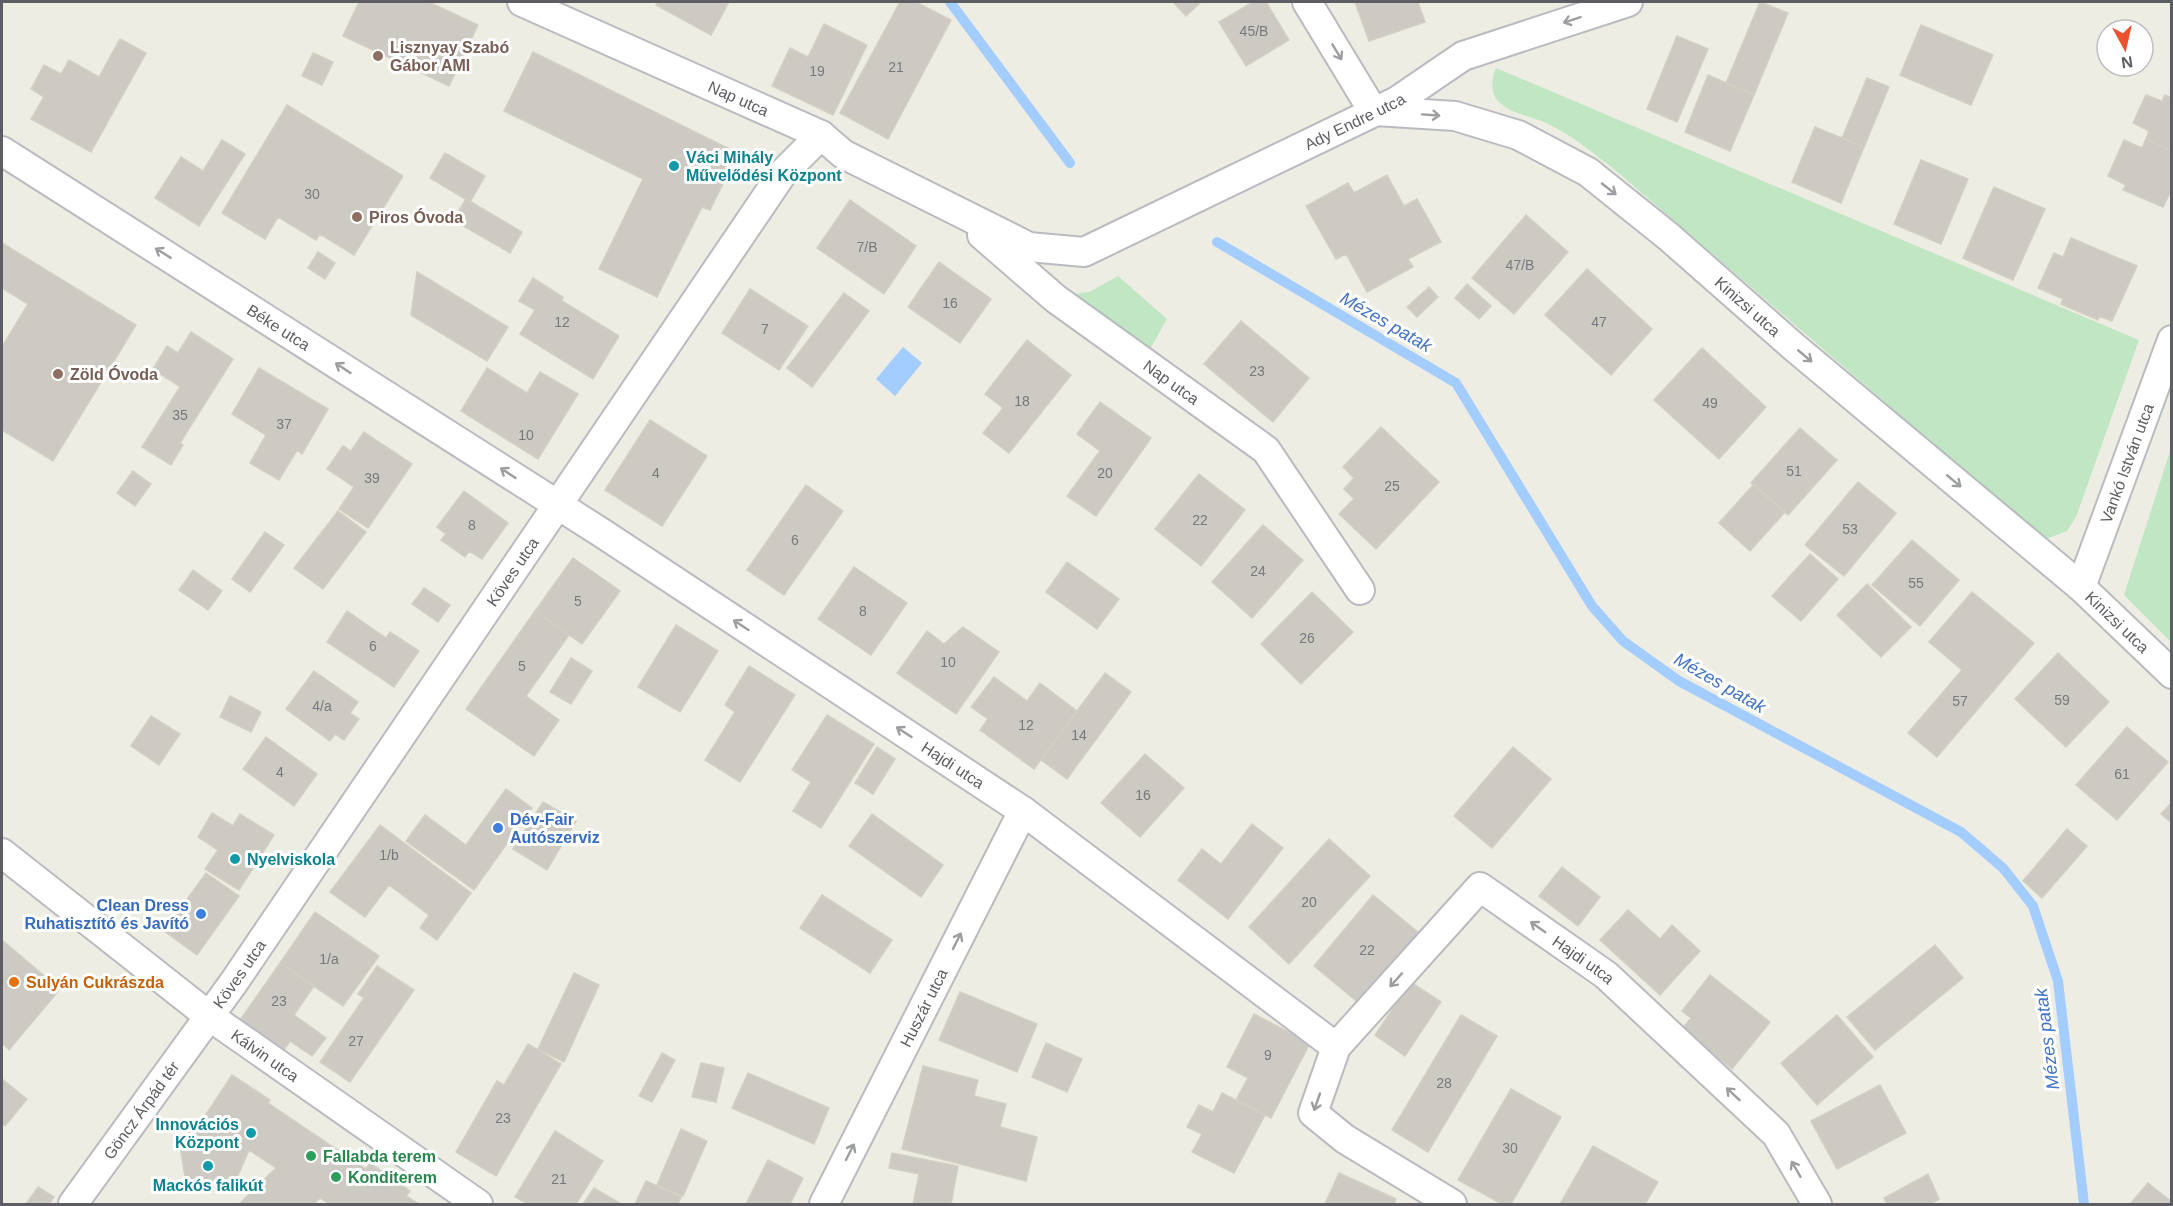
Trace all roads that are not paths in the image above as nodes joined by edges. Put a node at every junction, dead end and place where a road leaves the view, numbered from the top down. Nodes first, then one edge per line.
1 (522, 2) edge
2 (1307, 2) edge
3 (1628, 2) edge
4 (1373, 111) junction
5 (821, 135) junction
6 (2, 150) edge
7 (948, 207) junction
8 (1084, 252) joint
9 (2172, 340) edge
10 (557, 504) junction
11 (2081, 587) junction
12 (1360, 590) dead end
13 (2172, 674) edge
14 (1023, 810) junction
15 (2, 853) edge
16 (209, 1016) junction
17 (1336, 1047) junction
18 (73, 1204) edge
19 (478, 1204) edge
20 (824, 1204) edge
21 (1452, 1204) edge
22 (1816, 1204) edge

1 - 5 street, Nap utca
2 -> 4 street
3 -> 4 street, Ady Endre utca
4 - 8 street, Ady Endre utca
4 -> 11 street, Kinizsi utca
5 - 7 street, Nap utca
5 - 10 street, Köves utca
10 -> 6 street, Béke utca
7 - 8 street, Nap utca
7 - 12 street, Nap utca
9 - 11 street, Vankó István utca
14 -> 10 street, Hajdi utca
10 - 16 street, Köves utca
11 - 13 street, Kinizsi utca
14 - 17 street, Hajdi utca
20 -> 14 street, Huszár utca
15 - 16 street, Kálvin utca
16 - 18 street, Göncz Árpád tér
16 - 19 street, Kálvin utca
17 -> 21 street, Hajdi utca
22 -> 17 street, Hajdi utca

